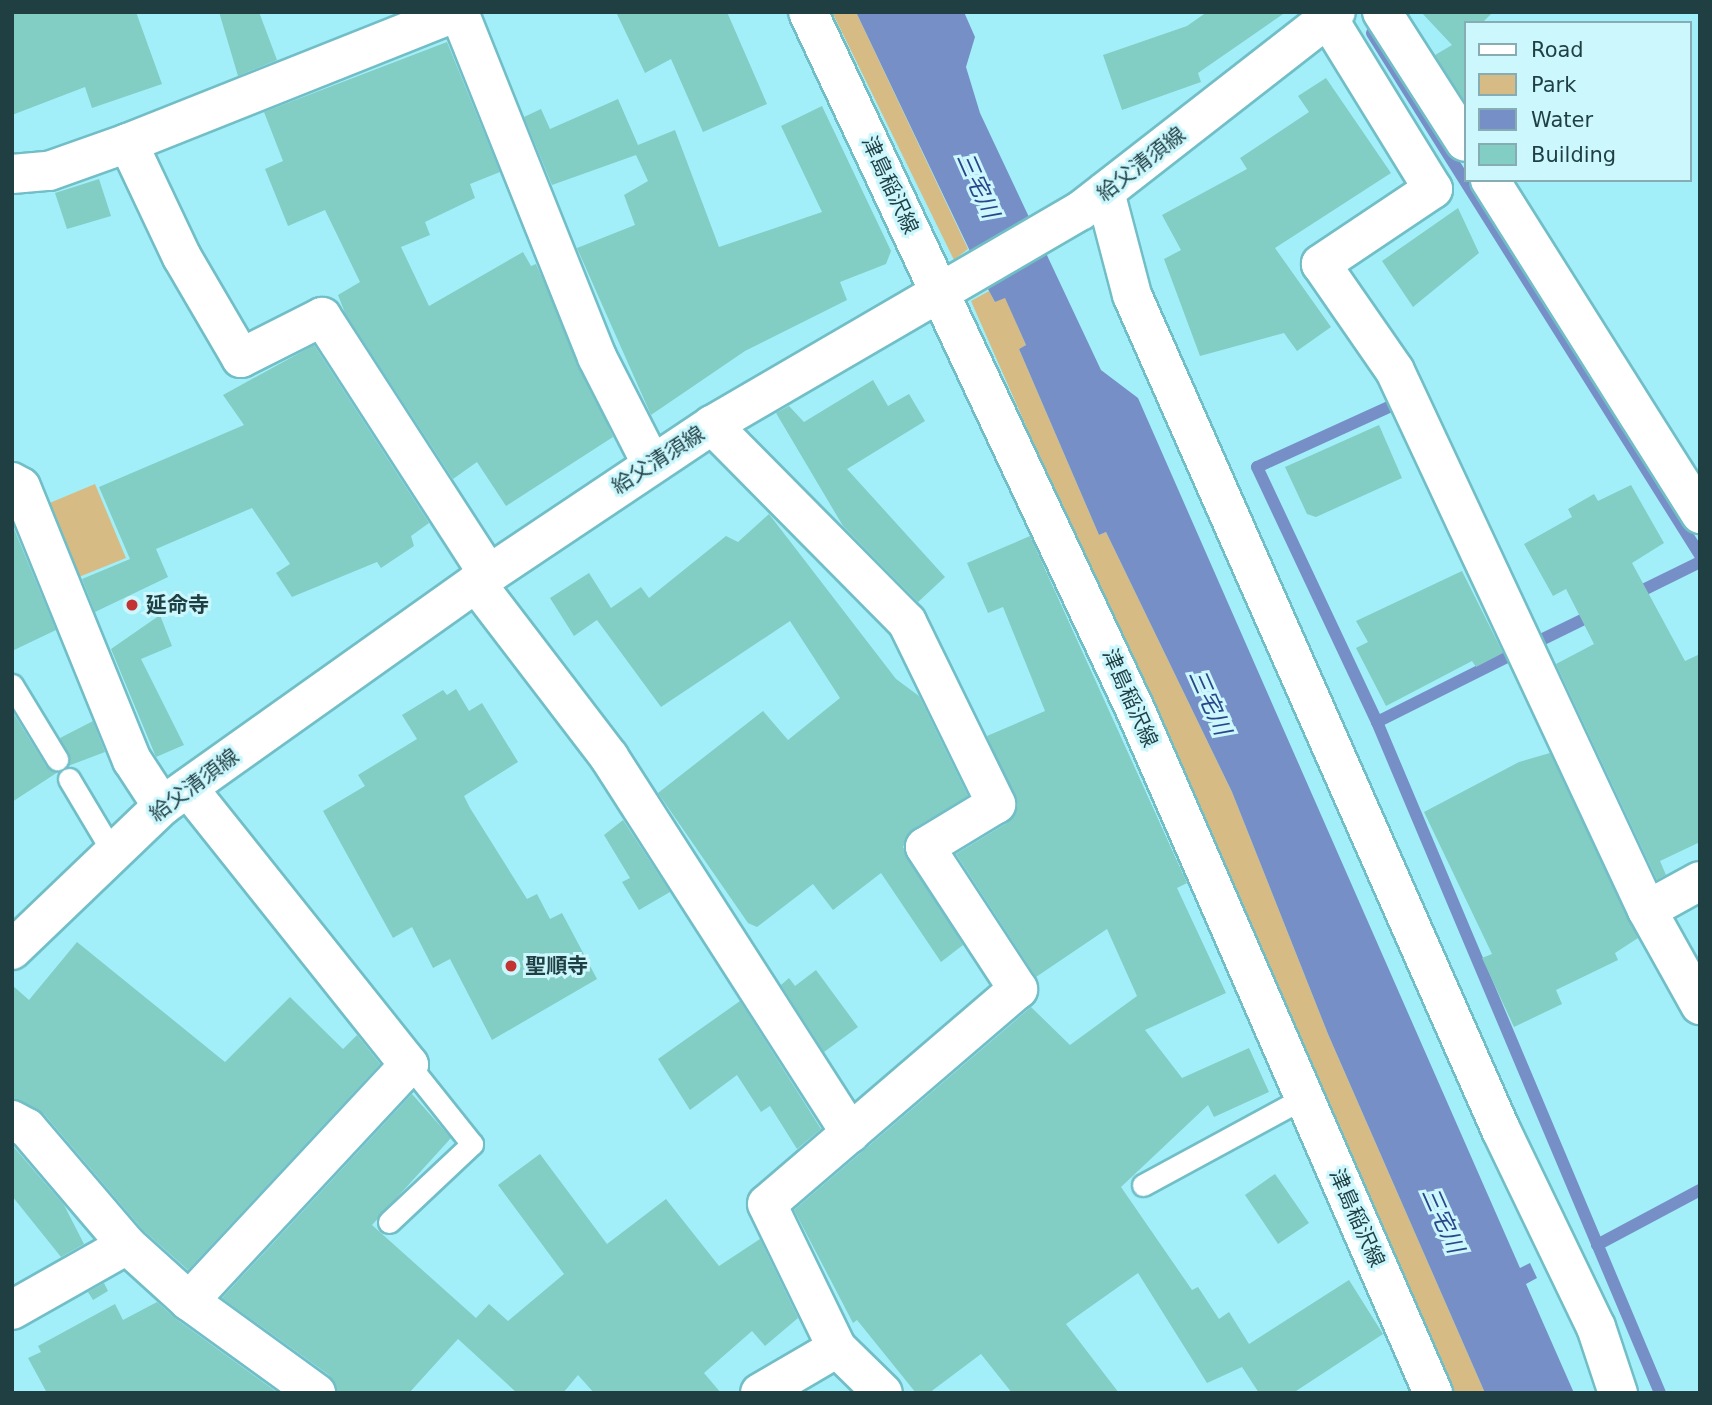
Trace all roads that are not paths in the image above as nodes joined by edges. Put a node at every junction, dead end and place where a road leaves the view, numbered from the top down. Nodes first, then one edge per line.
1 (458, 12) edge
2 (808, 12) edge
3 (1382, 12) edge
4 (1329, 14) edge
5 (1464, 140) edge
6 (128, 143) junction
7 (12, 174) edge
8 (1491, 182) edge
9 (1093, 202) junction
10 (938, 288) junction
11 (712, 425) junction
12 (651, 463) junction
13 (12, 482) edge
14 (1700, 514) edge
15 (482, 579) junction
16 (12, 685) edge
17 (57, 760) dead end
18 (68, 779) dead end
19 (175, 797) junction
20 (112, 851) junction
21 (1700, 881) edge
22 (1647, 910) junction
23 (12, 950) edge
24 (1700, 1005) edge
25 (409, 1065) junction
26 (1305, 1097) junction
27 (12, 1120) edge
28 (850, 1133) junction
29 (1143, 1185) dead end
30 (388, 1222) dead end
31 (127, 1245) junction
32 (188, 1301) junction
33 (12, 1310) edge
34 (837, 1348) junction
35 (316, 1393) edge
36 (760, 1393) edge
37 (883, 1393) edge
38 (1433, 1393) edge
39 (1618, 1393) edge

1 - 6 street
1 - 12 street
2 - 10 street, 津島稲沢線
3 - 5 street
4 - 9 street, 給父清須線
4 - 22 street
6 - 7 street
6 - 15 street
8 - 14 street
9 - 10 street, 給父清須線
9 - 39 street
10 - 11 street, 給父清須線
10 - 26 street, 津島稲沢線
11 - 12 street, 給父清須線
11 - 28 street
12 - 15 street, 給父清須線
13 - 19 street
15 - 19 street, 給父清須線
15 - 28 street
16 - 17 lane
18 - 20 lane
19 - 20 street, 給父清須線
19 - 25 street
20 - 23 street, 給父清須線
21 - 22 street
22 - 24 street
25 - 30 lane
25 - 32 street
26 - 29 lane
26 - 38 street, 津島稲沢線
27 - 31 street
28 - 34 street
31 - 32 street
31 - 33 street
32 - 35 street
34 - 36 street
34 - 37 street

